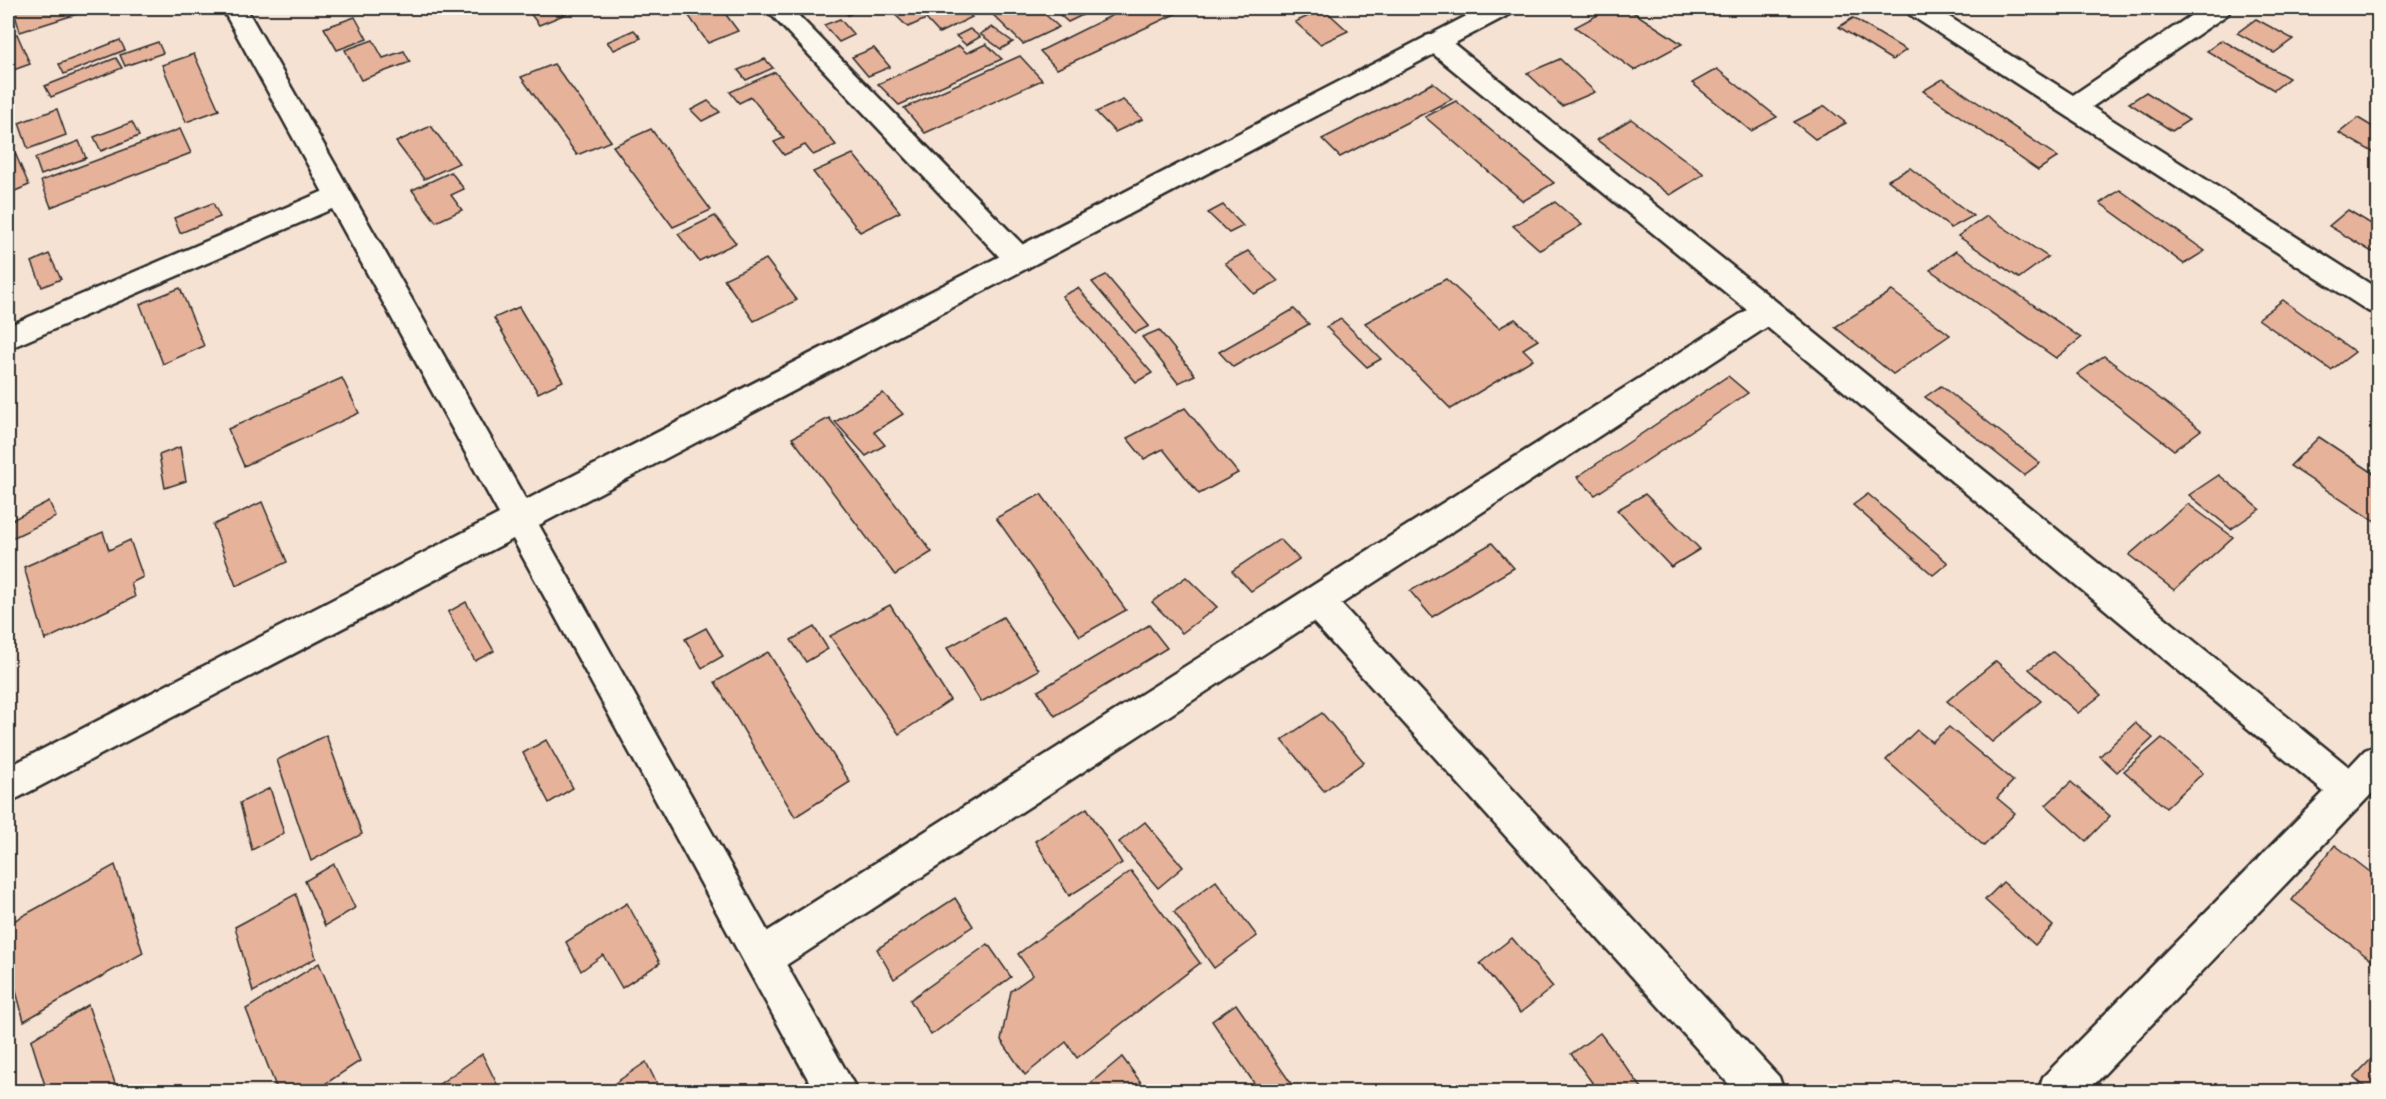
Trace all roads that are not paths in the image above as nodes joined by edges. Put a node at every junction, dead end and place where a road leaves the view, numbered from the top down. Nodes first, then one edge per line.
1 (234, 8) edge
2 (777, 8) edge
3 (1501, 8) edge
4 (1918, 8) edge
5 (2219, 8) edge
6 (1435, 42) junction
7 (2072, 108) junction
8 (338, 195) junction
9 (1019, 259) junction
10 (2379, 303) edge
11 (1768, 311) junction
12 (8, 338) edge
13 (519, 519) junction
14 (1318, 603) junction
15 (2379, 762) edge
16 (8, 786) edge
17 (2350, 791) junction
18 (763, 957) junction
19 (837, 1092) edge
20 (1764, 1092) edge
21 (2058, 1092) edge

1 - 8 street
2 - 9 street
3 - 6 street
4 - 7 street
5 - 7 street
6 - 9 street
6 - 11 street
7 - 10 street
8 - 12 street
8 - 13 street
9 - 13 street
11 - 14 street
11 - 17 street
13 - 16 street
13 - 18 street
14 - 18 street
14 - 20 street
15 - 17 street
17 - 21 street
18 - 19 street

